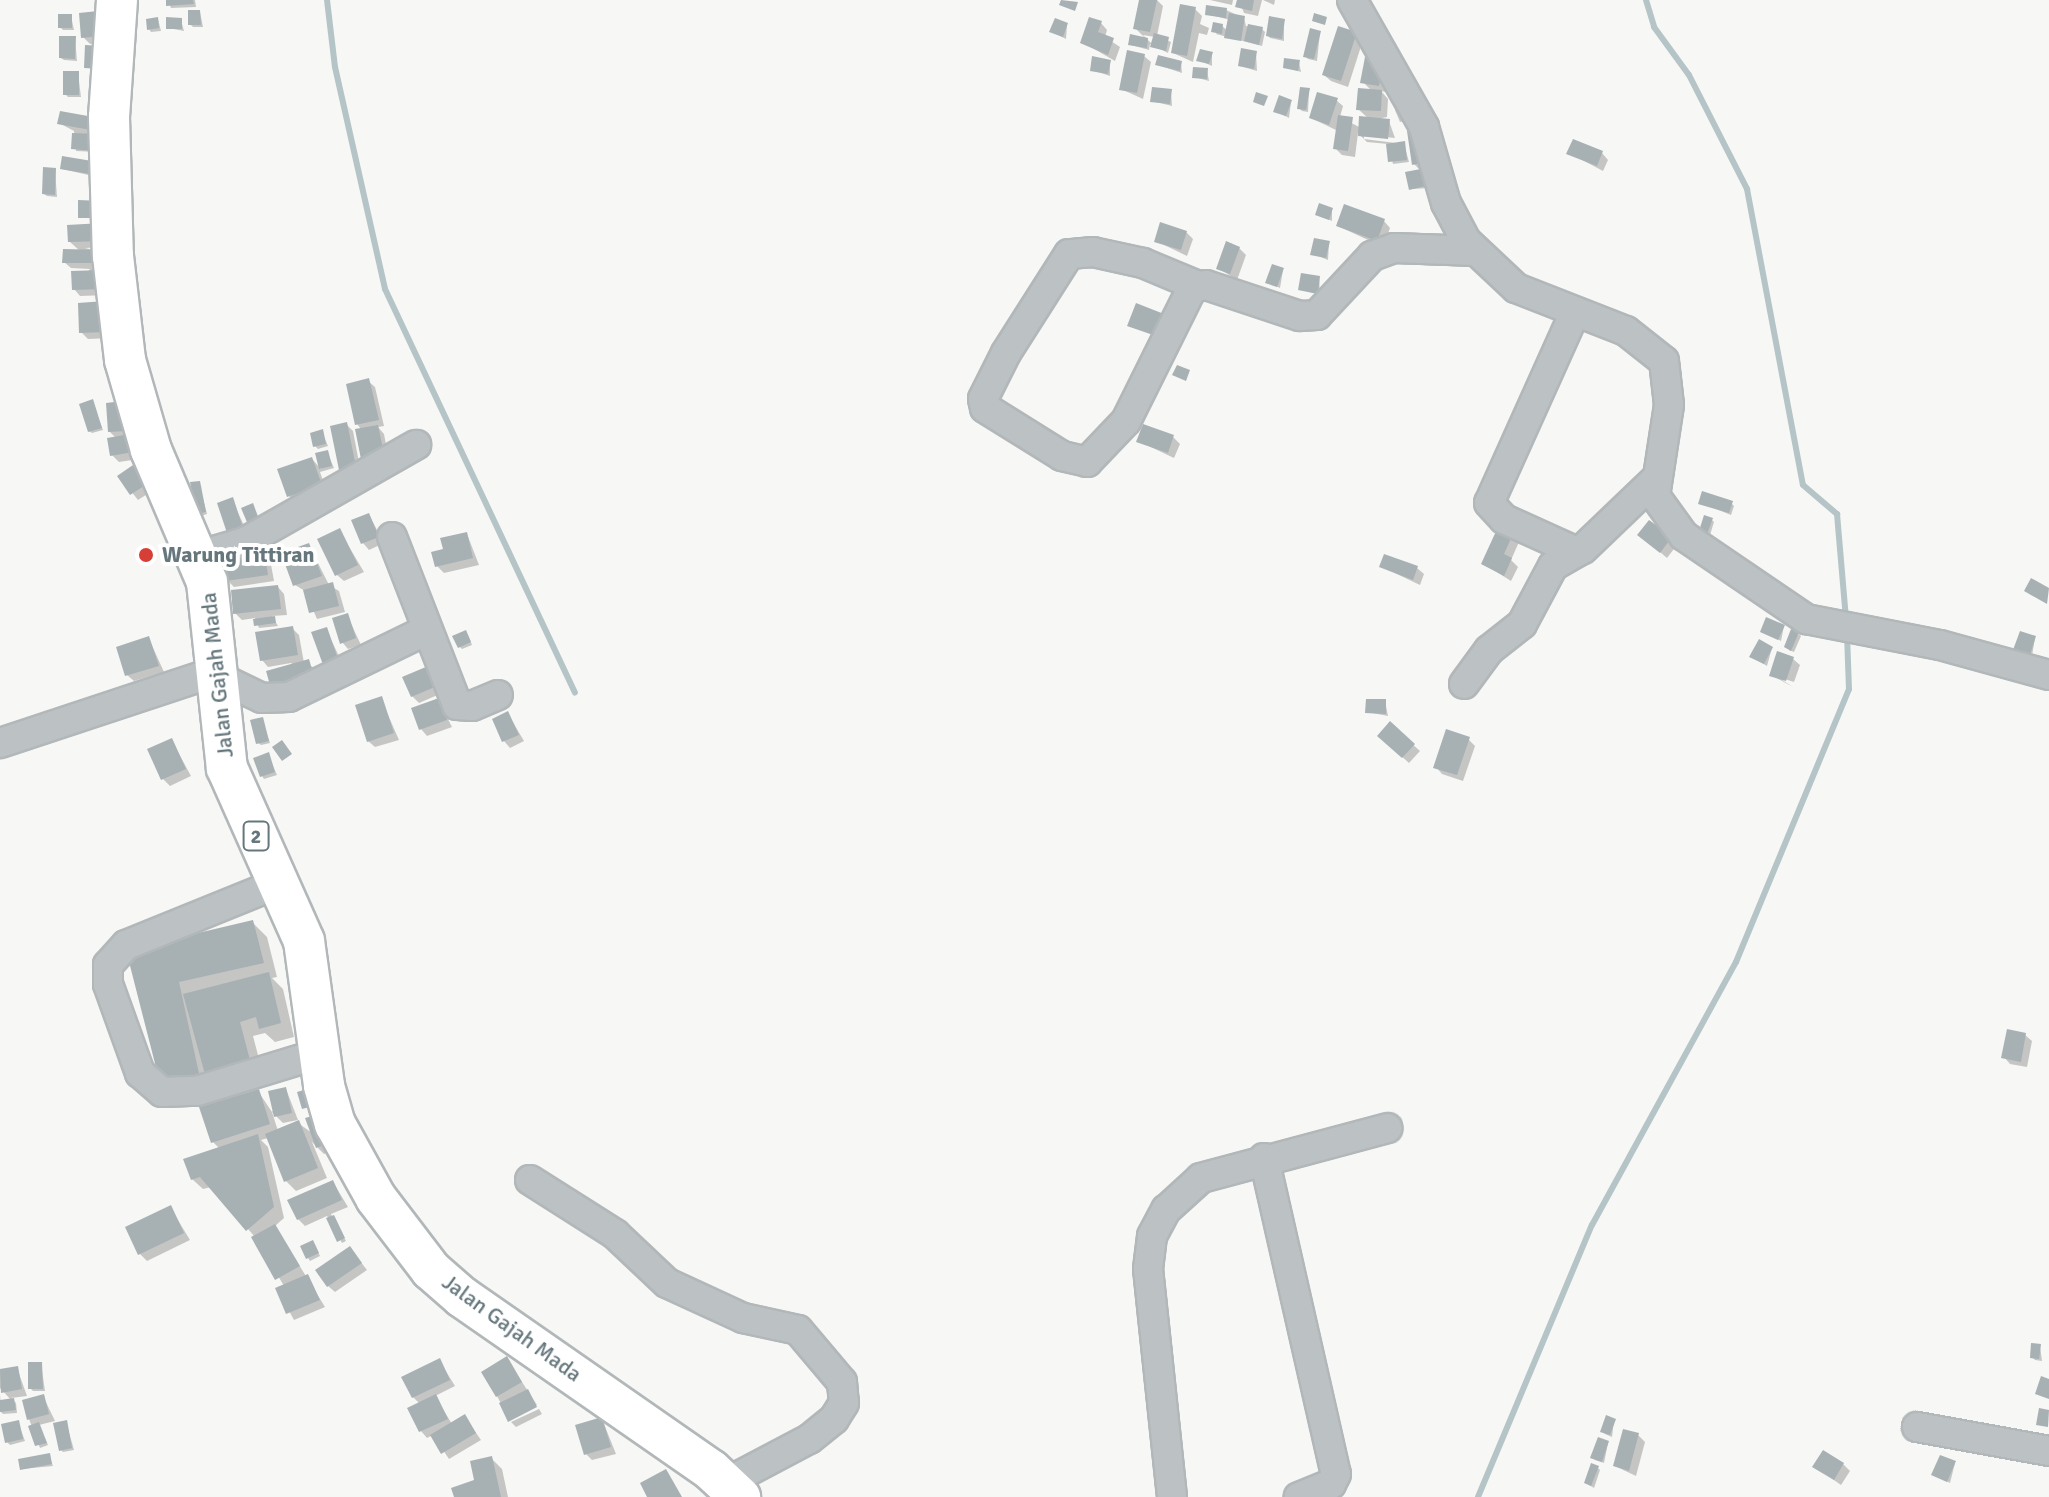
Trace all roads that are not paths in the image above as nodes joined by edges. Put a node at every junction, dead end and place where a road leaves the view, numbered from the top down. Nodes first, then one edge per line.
1 (117, 0) edge
2 (1352, 0) edge
3 (1475, 251) junction
4 (1198, 286) junction
5 (1575, 312) junction
6 (416, 445) dead end
7 (1654, 481) junction
8 (392, 537) dead end
9 (1577, 552) junction
10 (197, 556) junction
11 (427, 630) junction
12 (216, 674) junction
13 (2049, 675) edge
14 (1464, 684) dead end
15 (498, 695) dead end
16 (0, 743) edge
17 (279, 883) junction
18 (321, 1053) junction
19 (1387, 1128) dead end
20 (1264, 1158) junction
21 (530, 1180) dead end
22 (1917, 1427) dead end
23 (2049, 1451) edge
24 (733, 1490) edge
25 (1172, 1497) edge
26 (1299, 1497) edge

1 - 10 highway, Jalan Gajah Mada / 2
2 - 3 street
3 - 4 street
3 - 5 street
4 - 4 street
5 - 7 street
5 - 9 street
6 - 10 street
7 - 9 street
7 - 13 street
8 - 11 street
9 - 14 street
10 - 12 highway, Jalan Gajah Mada / 2
11 - 12 street
11 - 15 street
12 - 16 street
12 - 17 highway, Jalan Gajah Mada / 2
17 - 18 highway, Jalan Gajah Mada / 2
17 - 18 street
18 - 24 highway, Jalan Gajah Mada / 2
19 - 20 street
20 - 25 street
20 - 26 street
21 - 24 street
22 - 23 street

